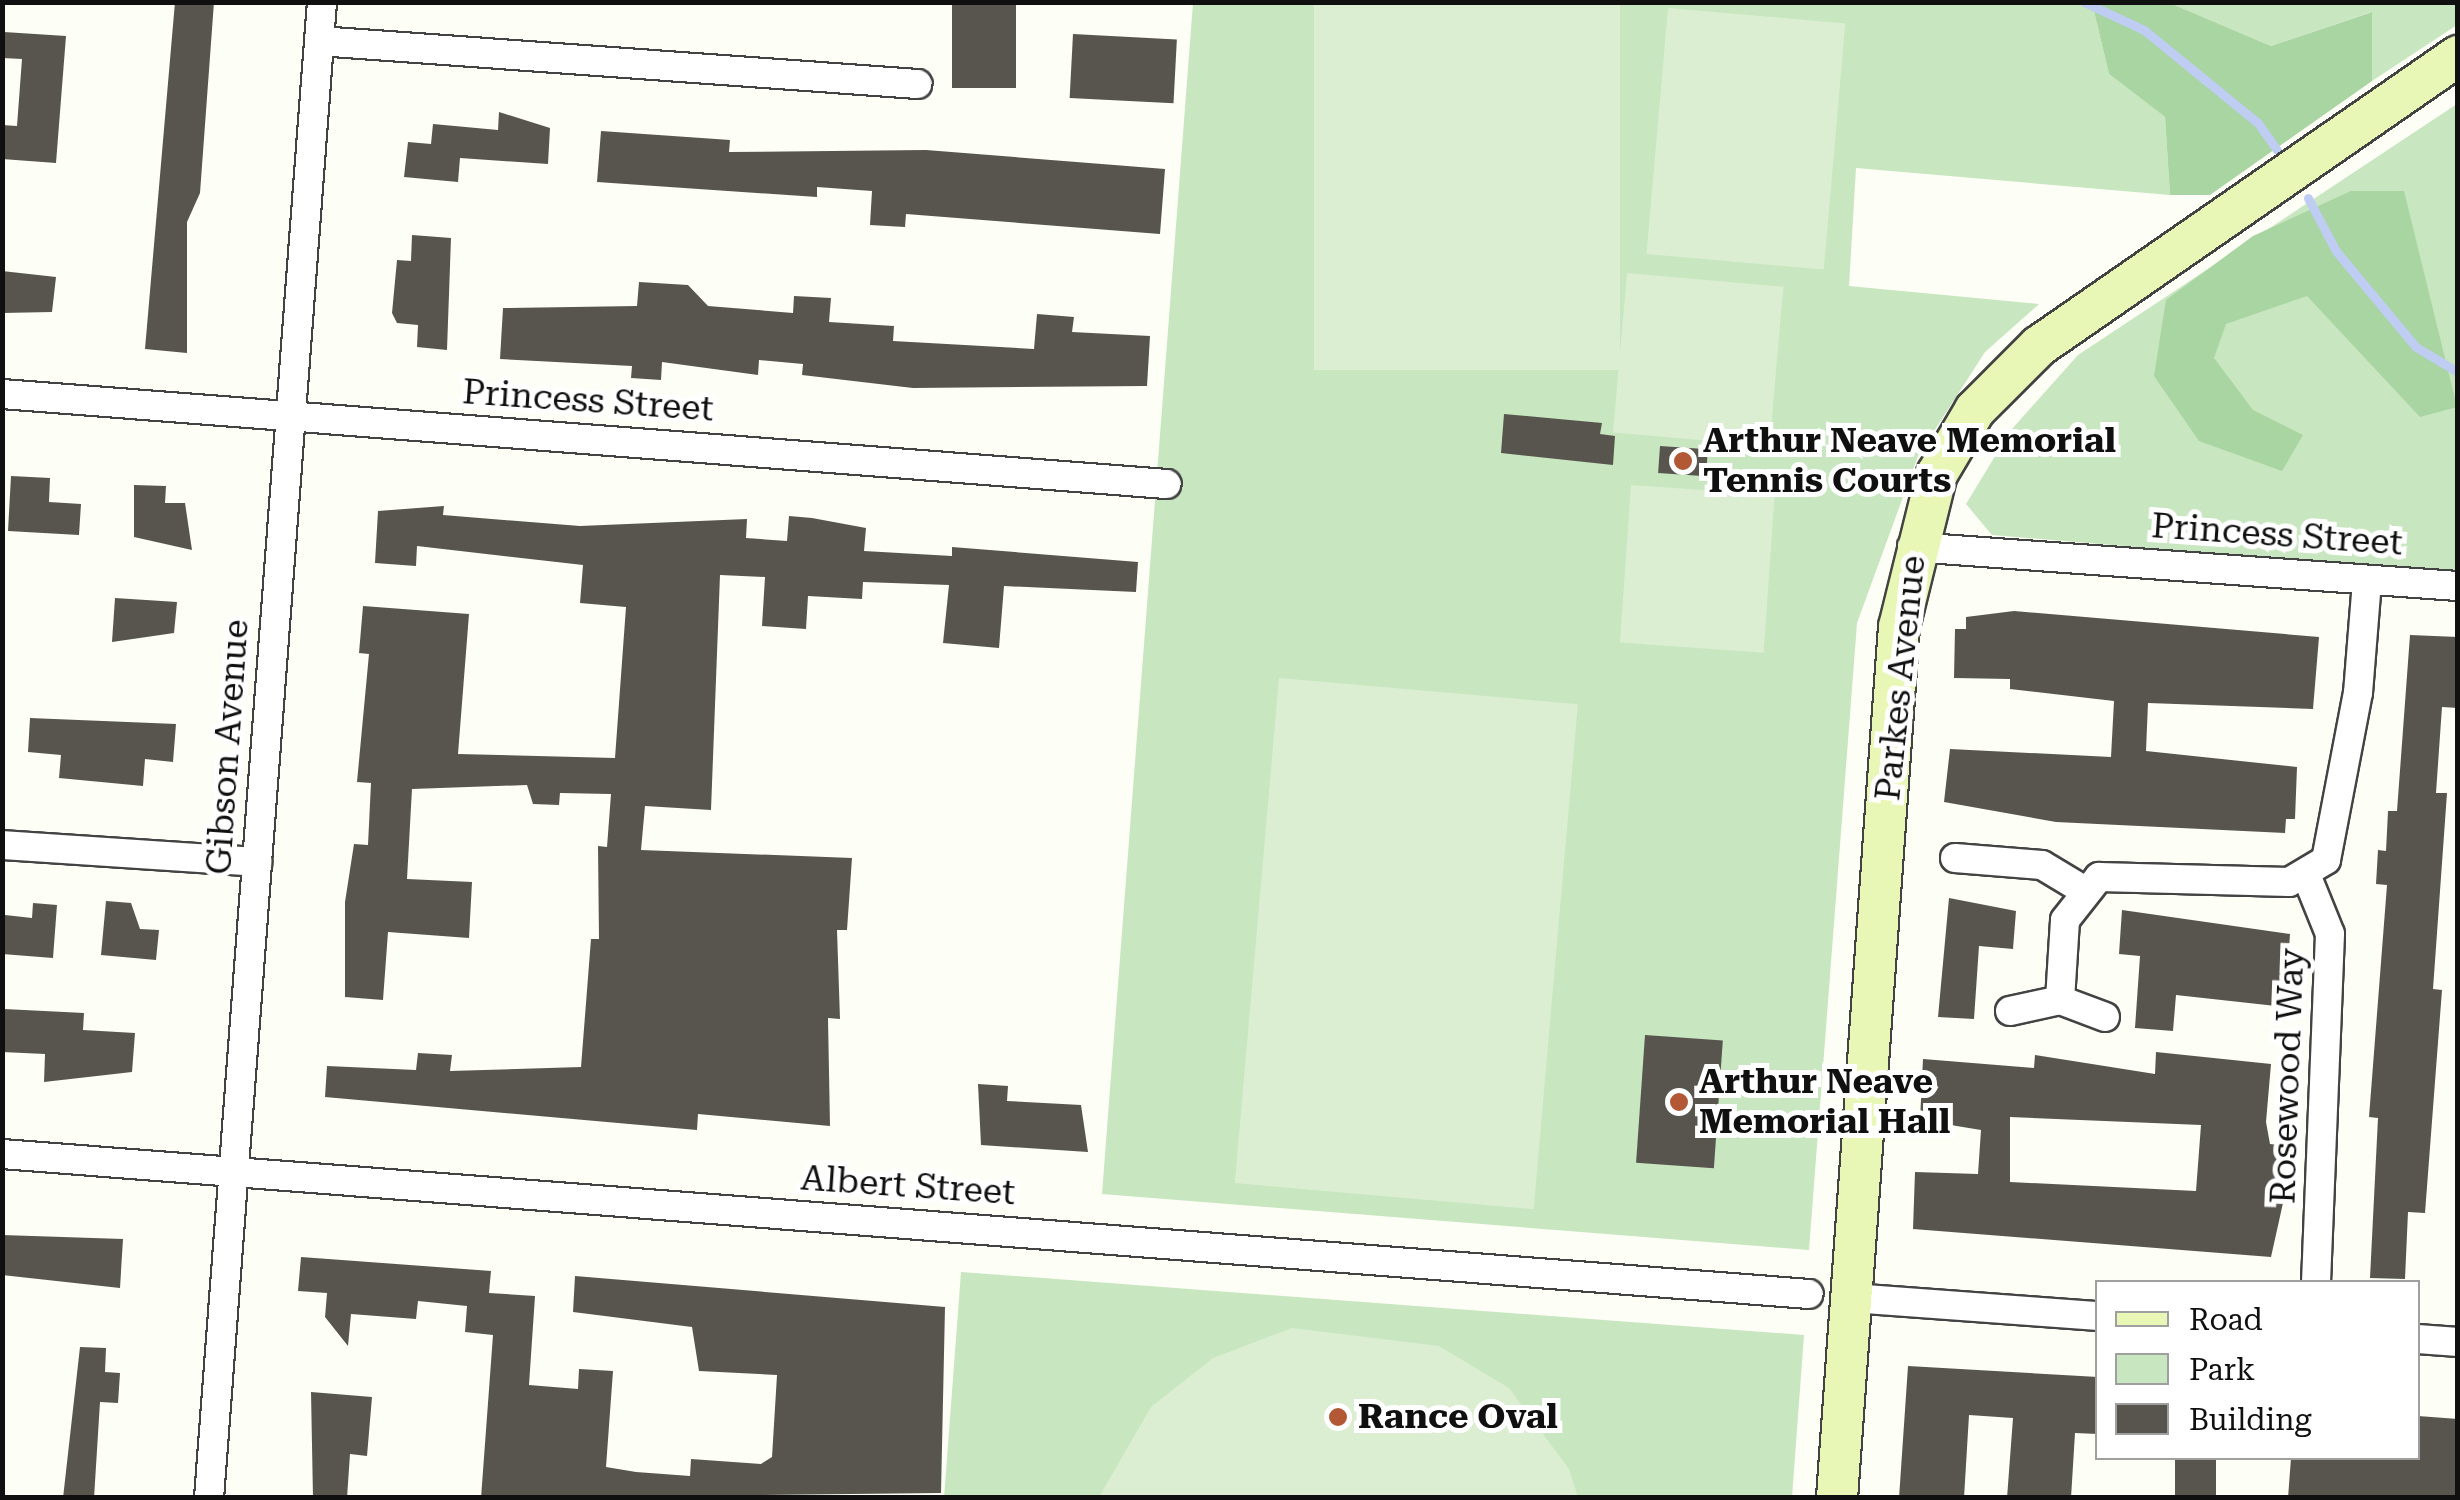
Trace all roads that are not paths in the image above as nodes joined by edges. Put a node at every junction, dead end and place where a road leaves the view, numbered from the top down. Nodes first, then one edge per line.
1 (322, 2) edge
2 (318, 41) junction
3 (2458, 56) edge
4 (917, 84) dead end
5 (2, 394) edge
6 (290, 416) junction
7 (1167, 484) dead end
8 (1912, 547) junction
9 (2367, 580) junction
10 (2458, 586) edge
11 (2, 845) edge
12 (1955, 858) dead end
13 (257, 862) junction
14 (2306, 877) junction
15 (2082, 889) junction
16 (2060, 1000) junction
17 (2010, 1011) dead end
18 (2105, 1017) dead end
19 (2, 1154) edge
20 (234, 1171) junction
21 (2316, 1280) edge
22 (1808, 1294) dead end
23 (1852, 1298) junction
24 (2095, 1316) edge
25 (2420, 1339) edge
26 (2458, 1342) edge
27 (209, 1498) edge
28 (1837, 1498) edge

1 - 2 street, Gibson Avenue
2 - 4 street
2 - 6 street, Gibson Avenue
3 - 8 street, Parkes Avenue
5 - 6 street, Princess Street
6 - 7 street, Princess Street
6 - 13 street, Gibson Avenue
8 - 9 street, Princess Street
8 - 23 street, Parkes Avenue
9 - 10 street, Princess Street
9 - 14 street
11 - 13 street
12 - 15 street
13 - 20 street, Gibson Avenue
14 - 15 street
14 - 21 street, Rosewood Way
15 - 16 street
16 - 17 street
16 - 18 street
19 - 20 street, Albert Street
20 - 22 street, Albert Street
20 - 27 street, Gibson Avenue
23 - 24 street
23 - 28 street, Parkes Avenue
25 - 26 street

